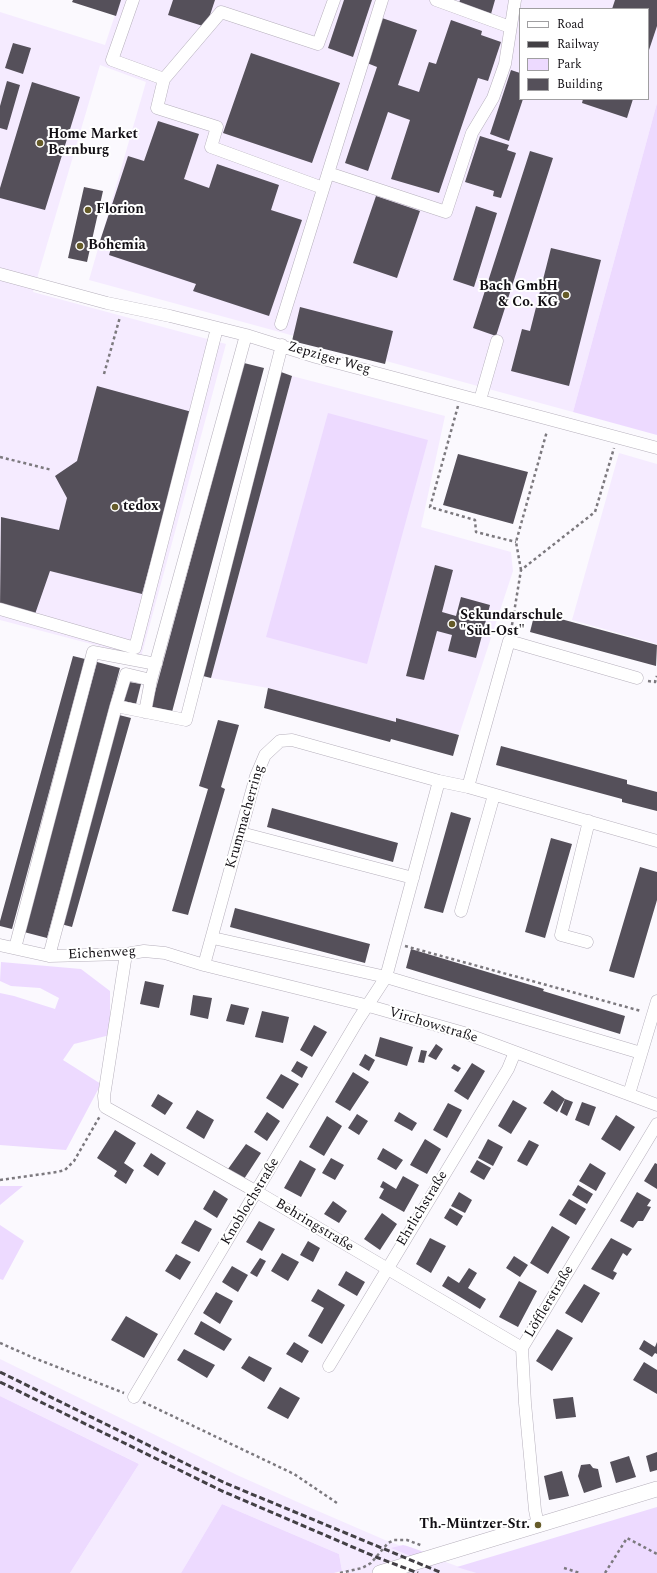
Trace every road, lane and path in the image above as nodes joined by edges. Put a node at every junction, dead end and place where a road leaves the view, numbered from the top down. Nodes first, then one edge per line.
1 (133, 0) edge
2 (334, 0) edge
3 (382, 0) edge
4 (436, 0) edge
5 (515, 0) edge
6 (510, 26) junction
7 (164, 79) junction
8 (328, 173) junction
9 (323, 188) junction
10 (0, 274) edge
11 (123, 306) junction
12 (281, 324) dead end
13 (217, 328) junction
14 (246, 335) junction
15 (497, 341) dead end
16 (282, 345) junction
17 (104, 374) dead end
18 (461, 395) junction
19 (480, 400) junction
20 (550, 419) junction
21 (617, 437) junction
22 (657, 448) edge
23 (0, 457) edge
24 (52, 470) dead end
25 (516, 542) junction
26 (521, 570) junction
27 (0, 609) edge
28 (509, 641) junction
29 (156, 664) junction
30 (637, 678) dead end
31 (151, 680) junction
32 (116, 706) junction
33 (145, 712) junction
34 (439, 781) junction
35 (468, 787) junction
36 (494, 795) junction
37 (590, 821) junction
38 (241, 833) junction
39 (657, 841) edge
40 (413, 878) junction
41 (461, 911) dead end
42 (213, 938) junction
43 (587, 942) dead end
44 (395, 943) junction
45 (0, 945) edge
46 (15, 948) junction
47 (126, 954) junction
48 (49, 956) junction
49 (204, 965) junction
50 (386, 977) junction
51 (657, 1001) edge
52 (369, 1006) junction
53 (653, 1015) junction
54 (515, 1052) junction
55 (642, 1053) junction
56 (629, 1094) junction
57 (657, 1105) edge
58 (105, 1107) junction
59 (657, 1124) edge
60 (0, 1180) edge
61 (257, 1192) junction
62 (387, 1270) junction
63 (0, 1343) edge
64 (522, 1348) junction
65 (329, 1366) dead end
66 (134, 1397) junction
67 (657, 1489) edge
68 (337, 1503) dead end
69 (538, 1526) junction
70 (657, 1554) edge
71 (564, 1568) dead end
72 (380, 1573) edge
73 (580, 1573) edge
74 (605, 1573) edge

1 - 7 street
2 - 7 street
3 - 8 street
4 - 6 street
5 - 6 street
6 - 8 street
7 - 9 street
8 - 9 street
9 - 12 street
10 - 11 street, Zepziger Weg
11 - 13 street, Zepziger Weg
11 - 17 path
13 - 14 street, Zepziger Weg
13 - 27 street
14 - 16 street, Zepziger Weg
14 - 29 street
15 - 19 street
16 - 18 street, Zepziger Weg
16 - 33 street
18 - 19 street, Zepziger Weg
18 - 25 path
19 - 20 street, Zepziger Weg
20 - 21 street, Zepziger Weg
20 - 25 path
21 - 22 street, Zepziger Weg
21 - 26 path
23 - 24 path
25 - 26 path
26 - 28 path
28 - 30 street
28 - 35 street
29 - 31 street
29 - 46 street
31 - 32 street
31 - 33 street
32 - 33 street
32 - 48 street
34 - 35 street, Krummacherring
34 - 38 street, Krummacherring
34 - 40 street
35 - 36 street, Krummacherring
36 - 37 street, Krummacherring
36 - 41 street
37 - 39 street, Krummacherring
37 - 43 street
38 - 40 street
38 - 42 street, Krummacherring
40 - 44 street
42 - 49 street, Krummacherring
42 - 50 street
44 - 50 street
44 - 53 path
45 - 46 street, Eichenweg
46 - 48 street, Eichenweg
47 - 48 street, Eichenweg
47 - 49 street, Eichenweg
47 - 58 street
49 - 52 street, Virchowstraße
50 - 52 street
50 - 55 street
51 - 53 street
52 - 54 street, Virchowstraße
52 - 61 street, Knoblochstraße
53 - 55 street
54 - 56 street, Virchowstraße
54 - 62 street, Ehrlichstraße
55 - 56 street
56 - 57 street, Virchowstraße
58 - 60 path
58 - 61 street, Behringstraße
59 - 64 street, Löfflerstraße
61 - 62 street, Behringstraße
61 - 66 street, Knoblochstraße
62 - 64 street, Behringstraße
62 - 65 street, Ehrlichstraße
63 - 66 path
64 - 69 street, Löfflerstraße
66 - 68 path
67 - 69 main road
69 - 72 main road
70 - 74 path
71 - 73 path

